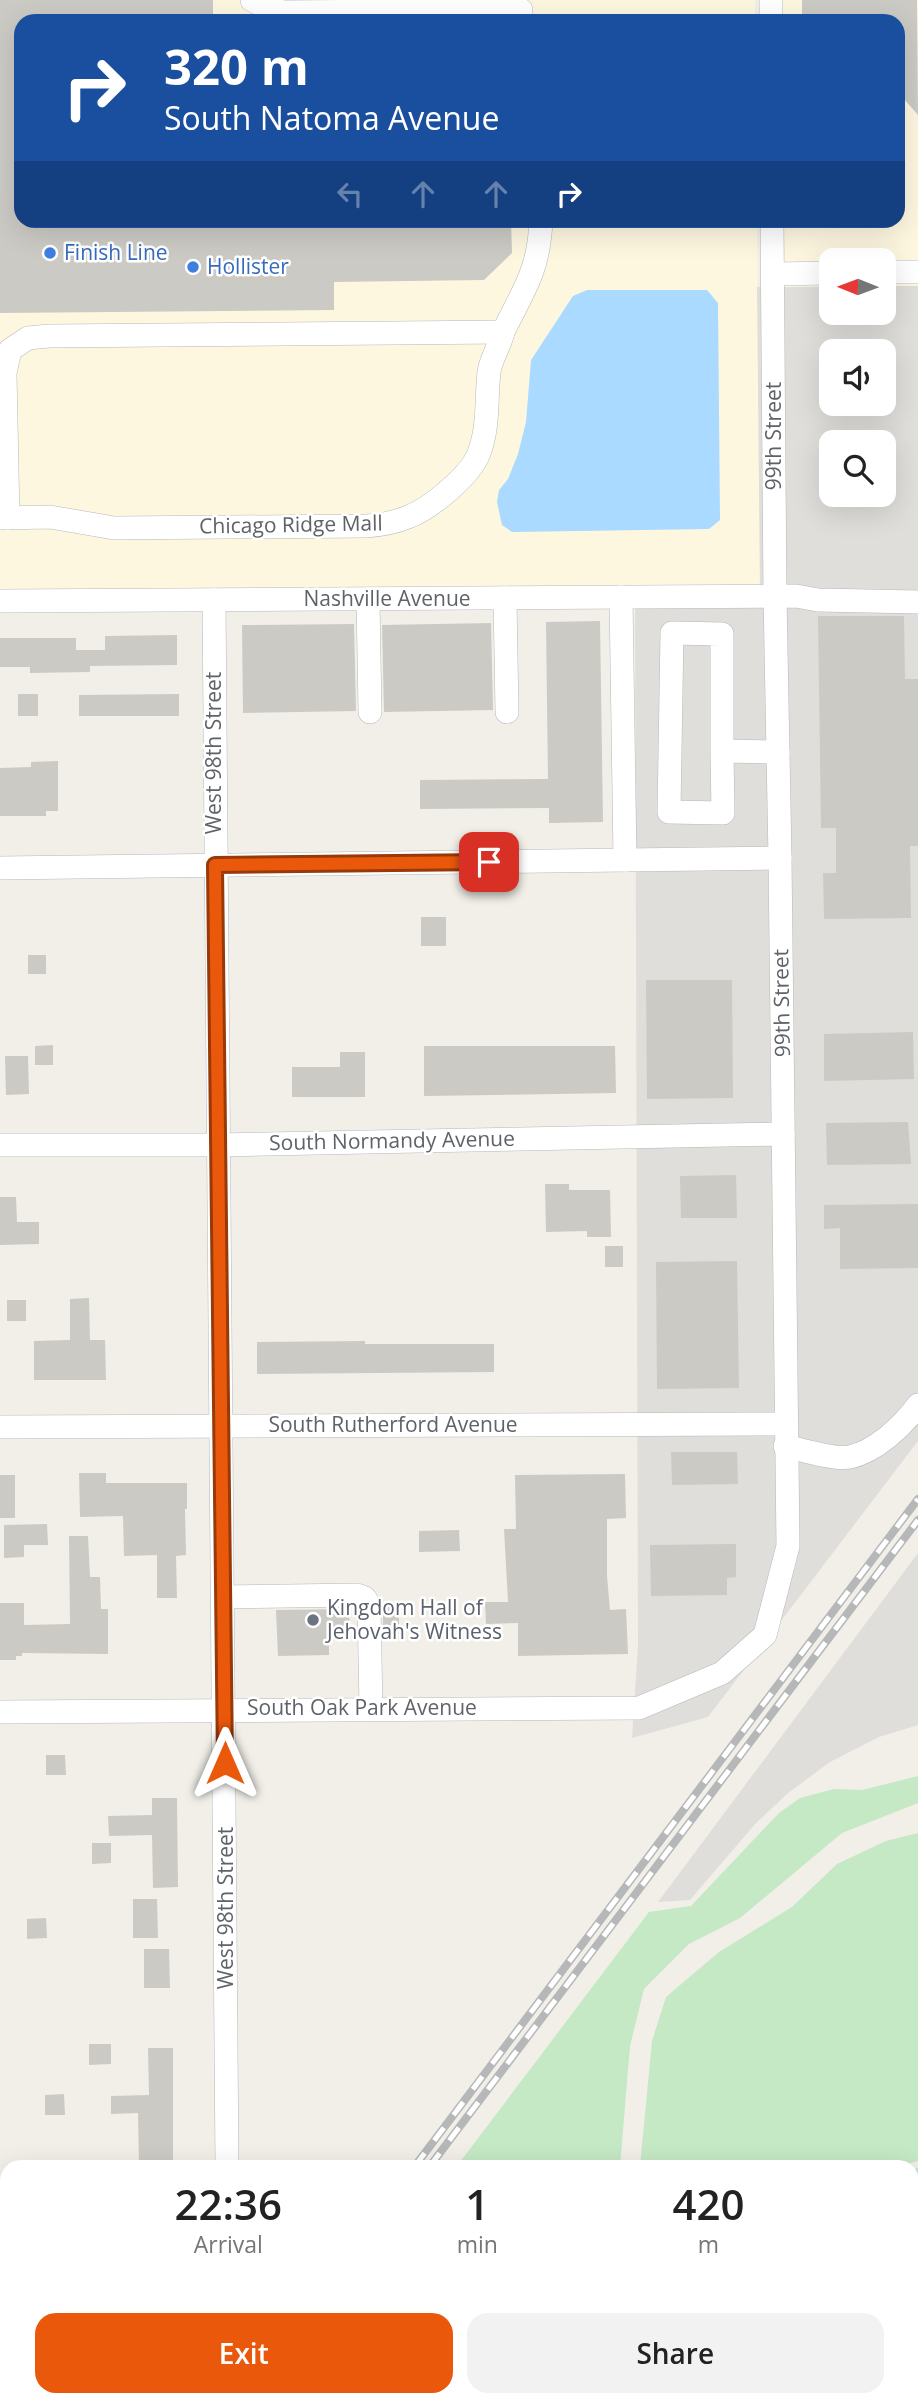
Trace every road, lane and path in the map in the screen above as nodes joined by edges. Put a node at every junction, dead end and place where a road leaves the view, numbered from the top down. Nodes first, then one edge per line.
1 (252, 0) edge
2 (521, 10) edge
3 (541, 228) edge
4 (772, 228) edge
5 (896, 272) edge
6 (918, 272) edge
7 (819, 273) edge
8 (773, 274) junction
9 (503, 332) junction
10 (4, 518) edge
11 (775, 596) junction
12 (621, 597) junction
13 (505, 598) junction
14 (368, 599) junction
15 (214, 600) junction
16 (0, 601) edge
17 (918, 602) edge
18 (370, 712) dead end
19 (507, 712) dead end
20 (722, 751) junction
21 (778, 752) junction
22 (780, 858) junction
23 (625, 860) junction
24 (215, 865) junction
25 (0, 868) edge
26 (783, 1134) junction
27 (0, 1145) edge
28 (219, 1145) junction
29 (918, 1405) edge
30 (222, 1426) junction
31 (0, 1427) edge
32 (786, 1435) junction
33 (223, 1597) junction
34 (371, 1708) junction
35 (639, 1708) joint
36 (225, 1709) junction
37 (0, 1712) edge
38 (227, 2160) edge

1 - 2 street
3 - 9 street, Chicago Ridge Mall
4 - 8 street, 99th Street
5 - 6 street
7 - 8 street
8 - 11 street, 99th Street
9 - 10 street, Chicago Ridge Mall
9 - 10 street
11 - 12 street, Nashville Avenue
11 - 17 street, Nashville Avenue
11 - 21 street, 99th Street
12 - 13 street, Nashville Avenue
12 - 23 street
13 - 14 street, Nashville Avenue
13 - 19 street
14 - 15 street, Nashville Avenue
14 - 18 street
15 - 16 street, Nashville Avenue
15 - 24 street, West 98th Street
20 - 20 street
20 - 21 street
21 - 22 street, 99th Street
22 - 23 street
22 - 26 street, 99th Street
23 - 24 street
24 - 25 street
24 - 28 street, West 98th Street
26 - 28 street, South Normandy Avenue
26 - 32 street, 99th Street
27 - 28 street, South Normandy Avenue
28 - 30 street, West 98th Street
29 - 32 street, South Rutherford Avenue
30 - 31 street, South Rutherford Avenue
30 - 32 street, South Rutherford Avenue
30 - 33 street, West 98th Street
32 - 35 street, 99th Street
33 - 34 street
33 - 36 street, West 98th Street
34 - 35 street, South Oak Park Avenue
34 - 36 street, South Oak Park Avenue
36 - 37 street, South Oak Park Avenue
36 - 38 street, West 98th Street

